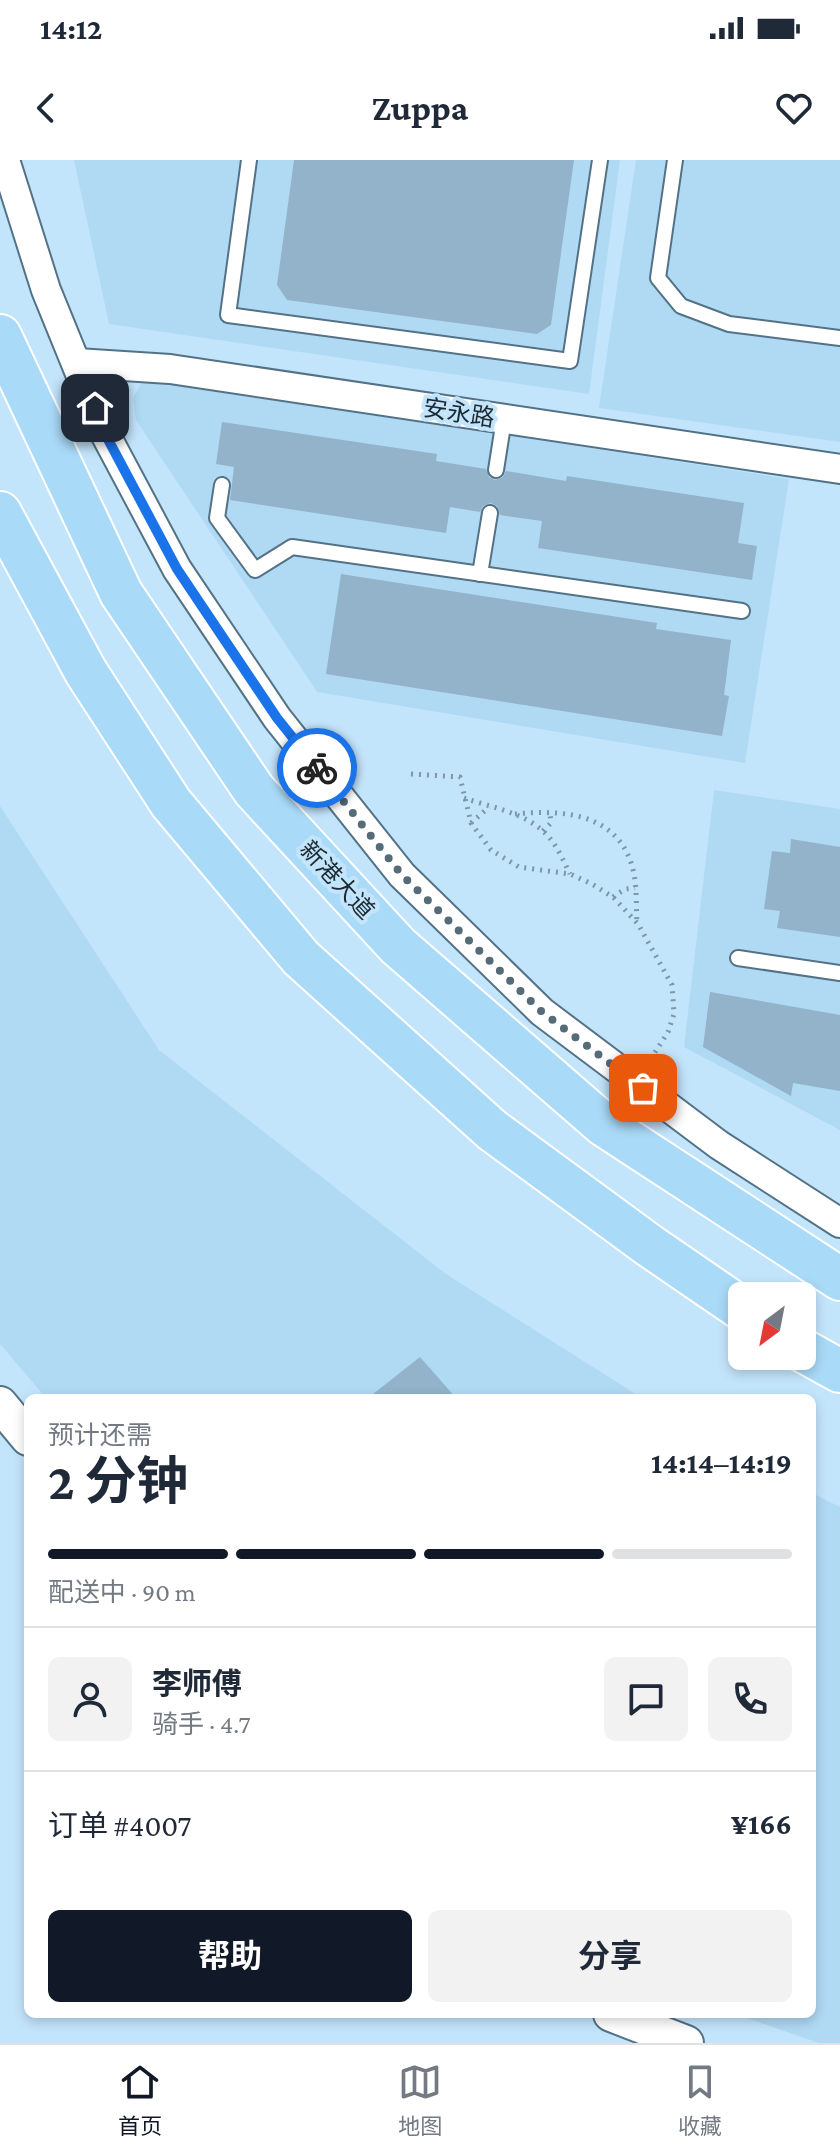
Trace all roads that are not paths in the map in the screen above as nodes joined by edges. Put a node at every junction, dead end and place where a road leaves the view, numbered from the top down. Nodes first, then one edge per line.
1 (5, 160) edge
2 (249, 160) edge
3 (600, 160) edge
4 (675, 160) edge
5 (0, 336) edge
6 (840, 338) edge
7 (77, 363) junction
8 (504, 419) junction
9 (840, 469) edge
10 (496, 470) dead end
11 (222, 485) dead end
12 (0, 513) edge
13 (490, 513) dead end
14 (480, 574) junction
15 (742, 611) dead end
16 (738, 958) dead end
17 (840, 973) edge
18 (840, 1223) edge
19 (840, 1279) edge
20 (728, 1299) edge
21 (816, 1358) edge
22 (840, 1371) edge
23 (0, 1404) edge
24 (24, 1433) edge
25 (621, 2018) edge
26 (686, 2043) edge

1 - 7 street
2 - 3 lane
4 - 6 lane
5 - 19 main road, 新港大道
7 - 8 street, 安永路
7 - 18 street
8 - 9 street, 安永路
8 - 10 lane
11 - 14 lane
12 - 20 main road
13 - 14 lane
14 - 15 lane
16 - 17 lane
21 - 22 main road
23 - 24 street
25 - 26 street

